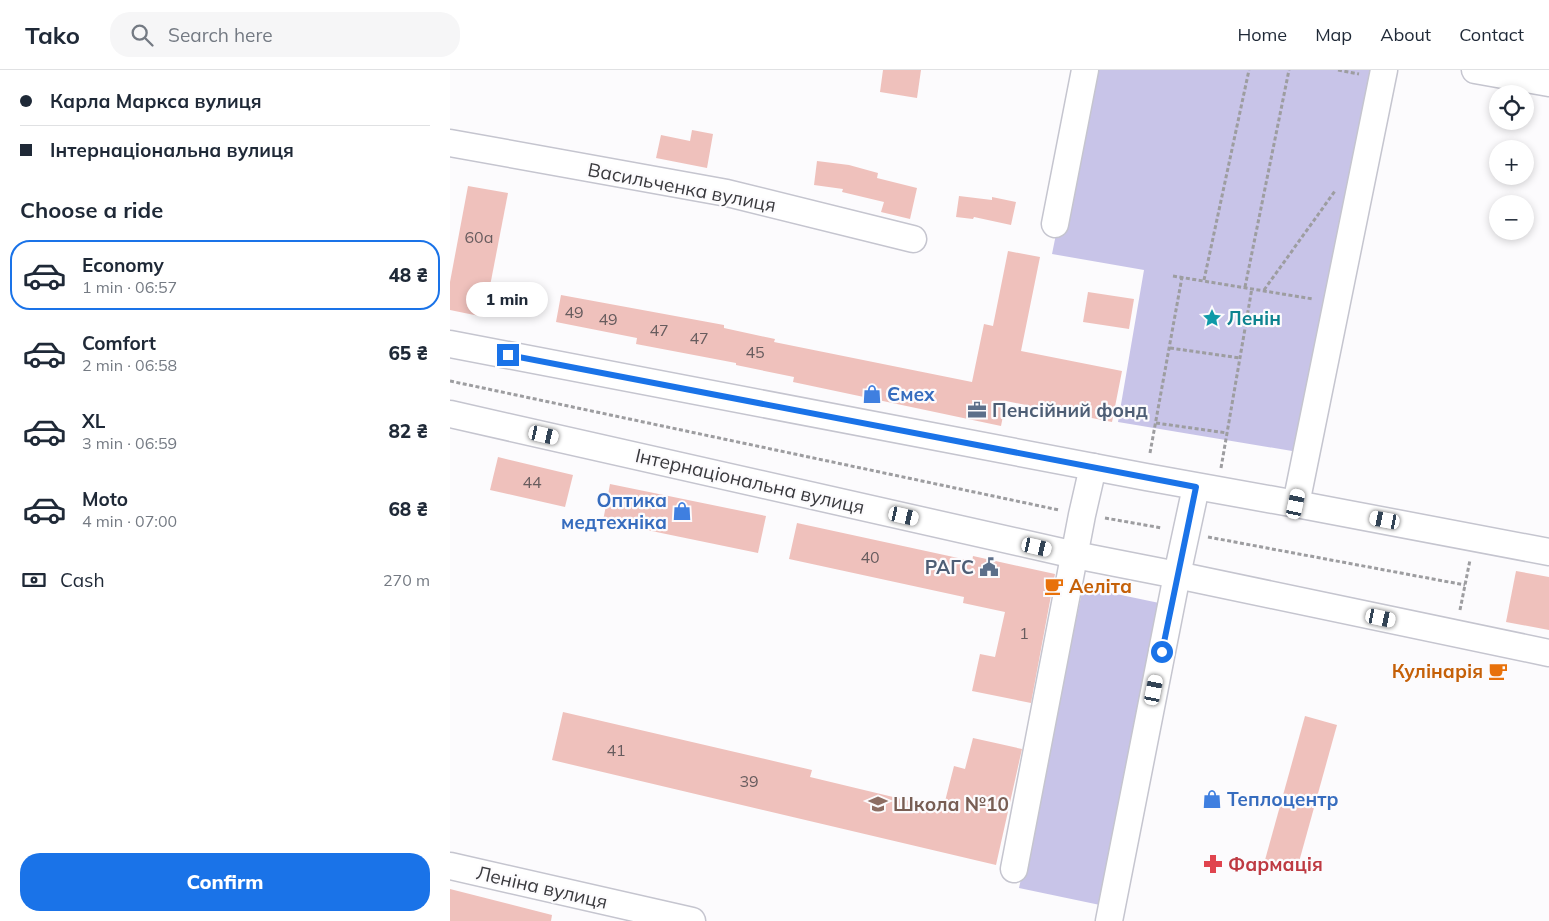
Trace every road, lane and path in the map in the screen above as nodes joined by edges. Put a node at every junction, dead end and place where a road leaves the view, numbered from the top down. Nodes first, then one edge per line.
1 (1085, 70) edge
2 (1250, 70) edge
3 (1289, 70) edge
4 (1338, 70) edge
5 (1475, 70) edge
6 (1376, 73) edge
7 (1549, 83) edge
8 (450, 143) edge
9 (1336, 190) dead end
10 (1055, 224) dead end
11 (913, 239) dead end
12 (1173, 276) dead end
13 (1182, 277) junction
14 (1204, 280) dead end
15 (1245, 287) junction
16 (1252, 288) junction
17 (1264, 290) junction
18 (1337, 303) junction
19 (450, 344) edge
20 (1170, 348) junction
21 (1240, 358) junction
22 (450, 381) edge
23 (450, 414) edge
24 (1156, 423) junction
25 (1227, 434) junction
26 (1093, 467) junction
27 (1146, 477) junction
28 (1207, 489) junction
29 (1296, 504) junction
30 (1082, 514) junction
31 (1186, 532) junction
32 (1475, 537) junction
33 (1549, 552) edge
34 (1075, 555) junction
35 (1177, 575) junction
36 (1465, 585) junction
37 (1456, 633) junction
38 (1549, 653) edge
39 (450, 866) edge
40 (1014, 868) dead end
41 (692, 921) edge
42 (1109, 921) edge

1 - 10 street
2 - 14 path
3 - 15 path
4 - 6 path
5 - 7 street
6 - 18 street
8 - 11 street, Васильченка вулиця
9 - 17 path
12 - 13 path
13 - 15 path
13 - 20 path
15 - 16 path
16 - 17 path
16 - 21 path
17 - 18 path
18 - 29 street
19 - 26 street
20 - 21 path
20 - 24 path
21 - 25 path
22 - 30 path
23 - 34 street, Інтернаціональна вулиця
24 - 25 path
24 - 27 path
25 - 28 path
26 - 27 street
26 - 30 street
27 - 28 street
28 - 29 street
28 - 31 street
29 - 32 street
30 - 31 path
30 - 34 street
31 - 35 street
31 - 36 path
32 - 33 street
32 - 36 path
34 - 35 street, Інтернаціональна вулиця
34 - 40 street
35 - 37 street, Інтернаціональна вулиця
35 - 42 street
36 - 37 path
37 - 38 street, Інтернаціональна вулиця
39 - 41 street, Леніна вулиця

